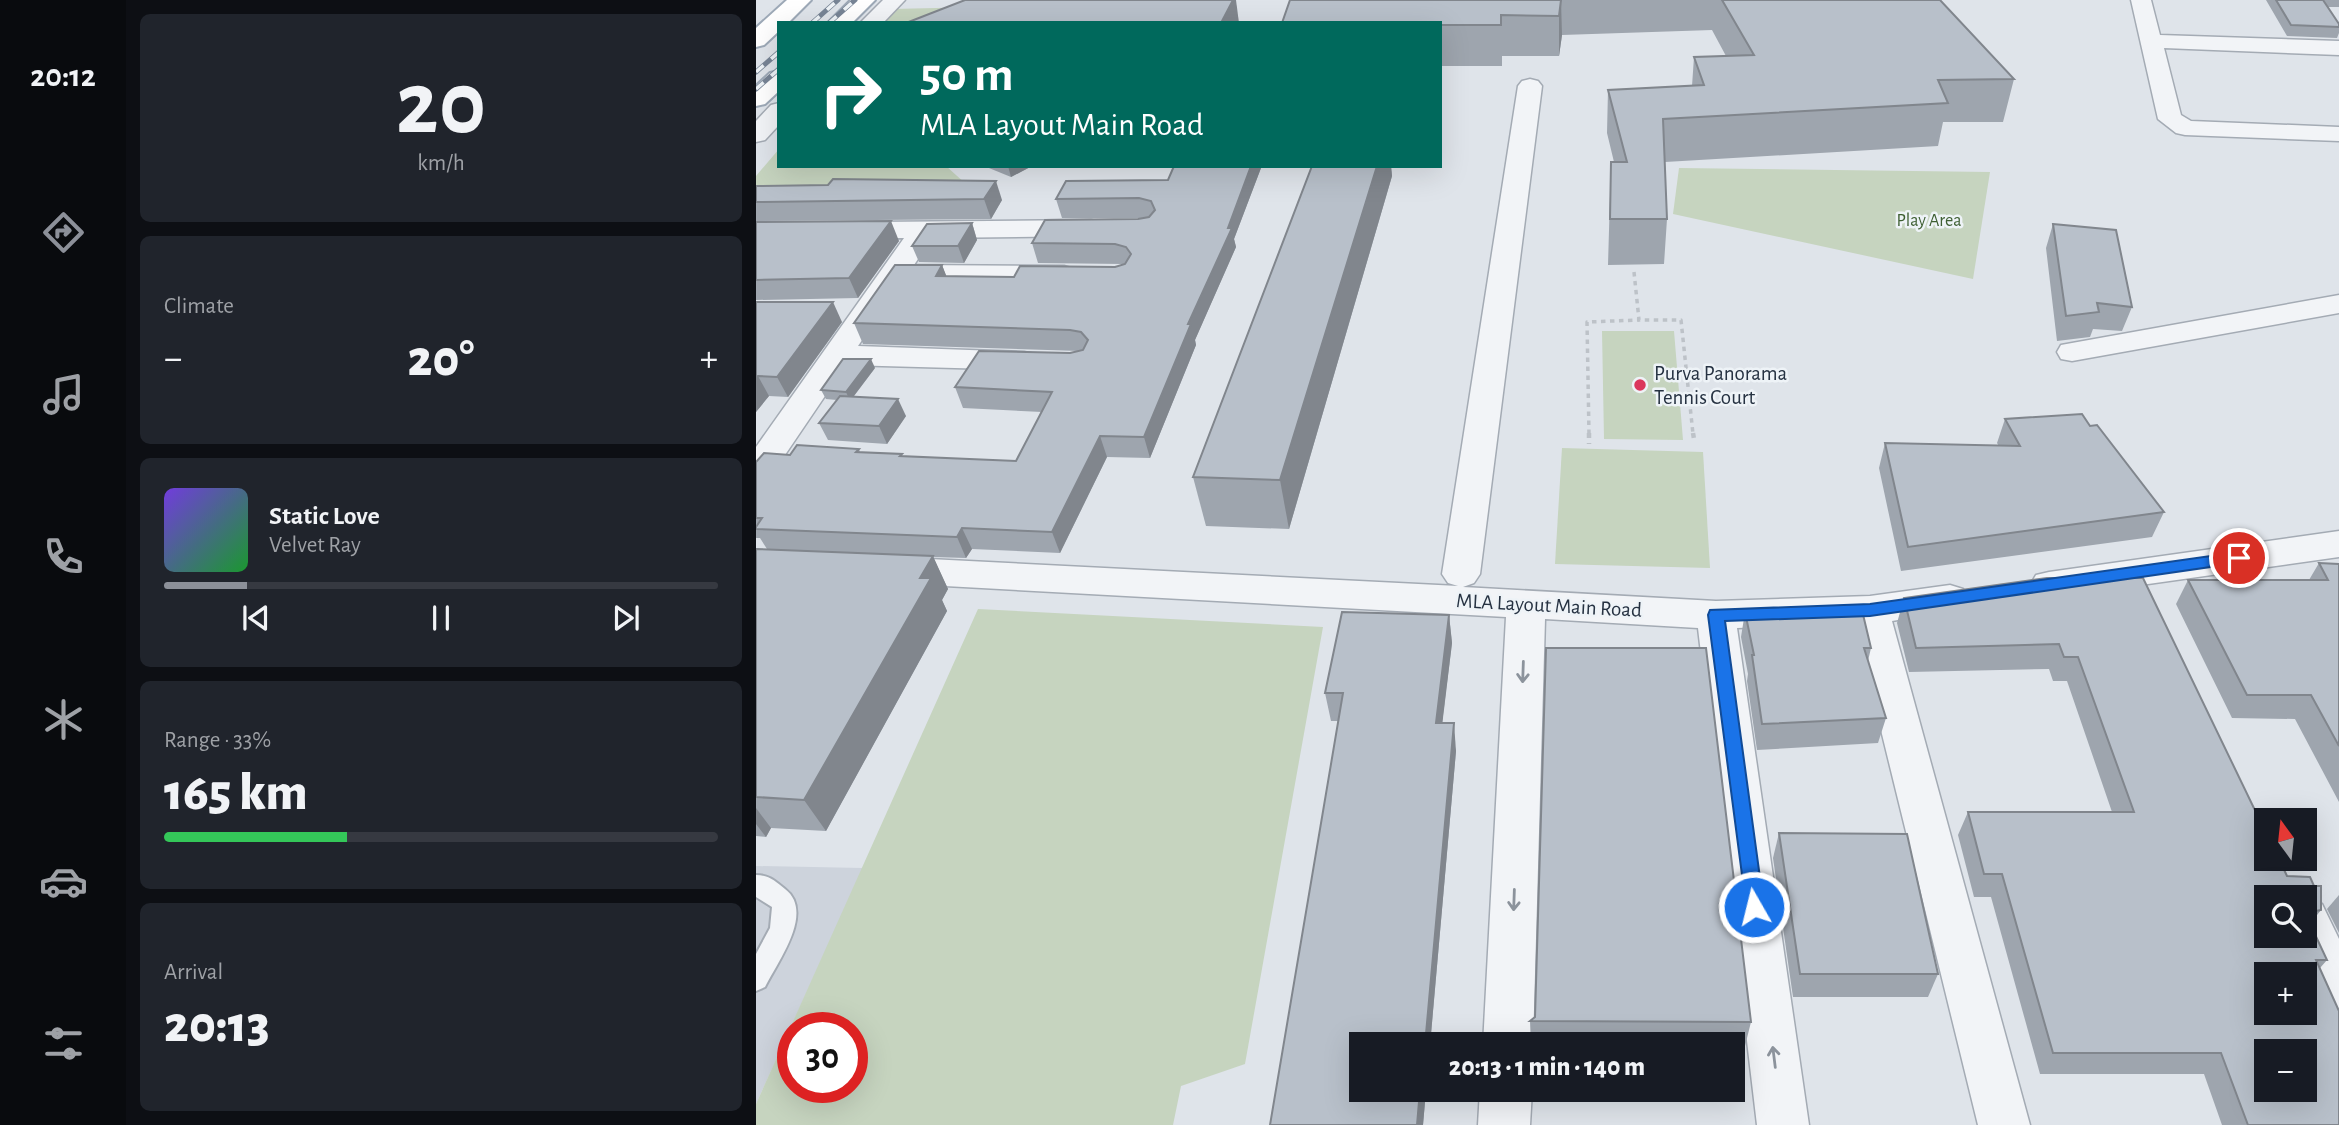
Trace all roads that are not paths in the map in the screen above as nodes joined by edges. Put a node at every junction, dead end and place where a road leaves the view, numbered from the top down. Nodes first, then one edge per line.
1 (800, 0) edge
2 (864, 0) edge
3 (895, 0) edge
4 (2140, 0) edge
5 (841, 21) edge
6 (873, 21) edge
7 (756, 40) edge
8 (2152, 41) junction
9 (2339, 48) edge
10 (770, 80) edge
11 (1530, 86) dead end
12 (756, 99) edge
13 (777, 112) edge
14 (2339, 134) edge
15 (756, 135) edge
16 (1115, 228) edge
17 (923, 229) junction
18 (756, 230) edge
19 (893, 273) junction
20 (1093, 275) edge
21 (2339, 304) edge
22 (2072, 352) dead end
23 (836, 355) junction
24 (1049, 361) edge
25 (812, 453) edge
26 (761, 458) edge
27 (2339, 544) edge
28 (853, 569) edge
29 (2139, 572) junction
30 (1461, 574) dead end
31 (2018, 589) edge
32 (1978, 595) edge
33 (1526, 604) junction
34 (2156, 608) edge
35 (1870, 610) junction
36 (1716, 615) junction
37 (756, 886) edge
38 (2317, 944) edge
39 (756, 979) edge
40 (2339, 990) edge
41 (1509, 1032) edge
42 (1505, 1102) edge
43 (1504, 1125) edge
44 (1783, 1125) edge
45 (2004, 1125) edge

1 - 7 main road
2 - 5 main road
3 - 6 street
4 - 8 street
8 - 9 street
8 - 14 street
10 - 12 main road
11 - 30 street
13 - 15 street
16 - 17 street
17 - 18 street
17 - 19 street
19 - 20 street
19 - 23 street
21 - 22 street
23 - 24 street
23 - 26 street
25 - 26 street
27 - 29 street
28 - 33 street, MLA Layout Main Road
29 - 31 street
29 - 34 street
32 - 35 street, MLA Layout Main Road
33 - 36 street, MLA Layout Main Road
33 -> 41 street
35 - 36 street, MLA Layout Main Road
35 - 45 street
44 -> 36 street
37 - 39 lane
38 - 40 street
42 - 43 street

